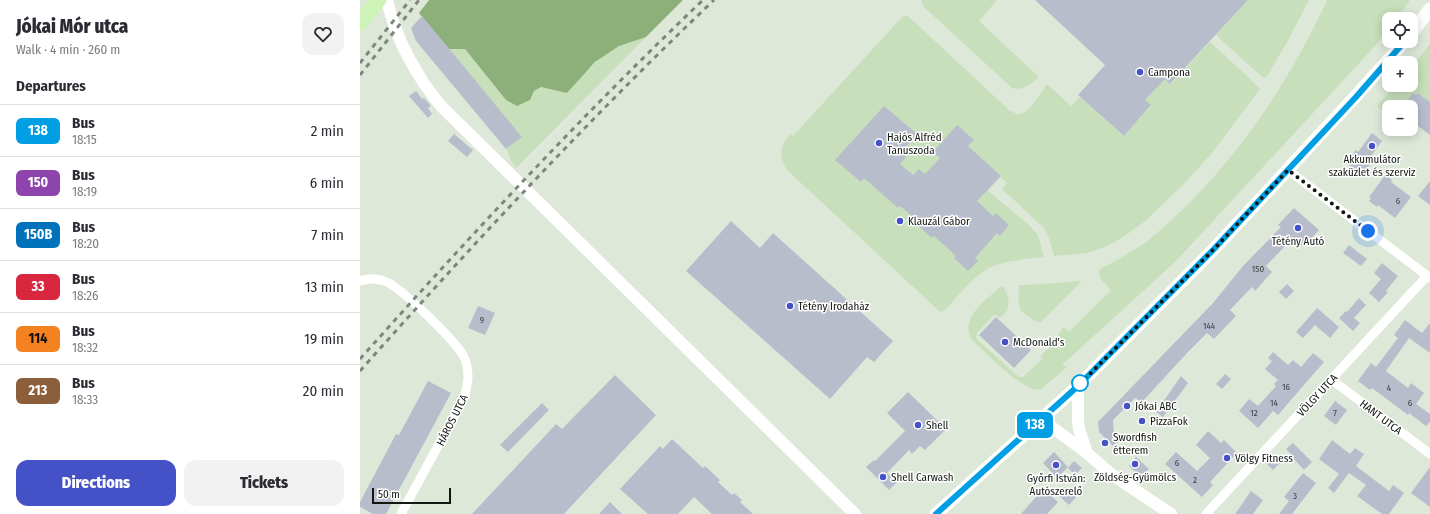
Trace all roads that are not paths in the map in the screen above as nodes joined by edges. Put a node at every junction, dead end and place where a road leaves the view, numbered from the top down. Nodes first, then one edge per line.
1 (378, 0) edge
2 (387, 0) edge
3 (1430, 9) edge
4 (360, 23) edge
5 (1418, 25) edge
6 (1399, 48) edge
7 (1288, 170) junction
8 (1428, 277) edge
9 (360, 281) edge
10 (1332, 380) junction
11 (1078, 386) junction
12 (1041, 419) junction
13 (1087, 453) junction
14 (1430, 454) edge
15 (401, 514) edge
16 (854, 514) edge
17 (936, 514) edge
18 (1171, 514) edge
19 (1206, 514) edge

1 - 4 main road
2 - 16 street
3 - 5 main road
6 - 7 main road
7 - 8 street
7 - 11 main road
8 - 10 street, VÖLGY UTCA
9 - 15 street, HÁROS UTCA
10 - 14 street, HANT UTCA
10 - 19 street, VÖLGY UTCA
11 - 12 main road
11 - 13 street
12 - 13 street
12 - 17 main road
13 - 18 street

